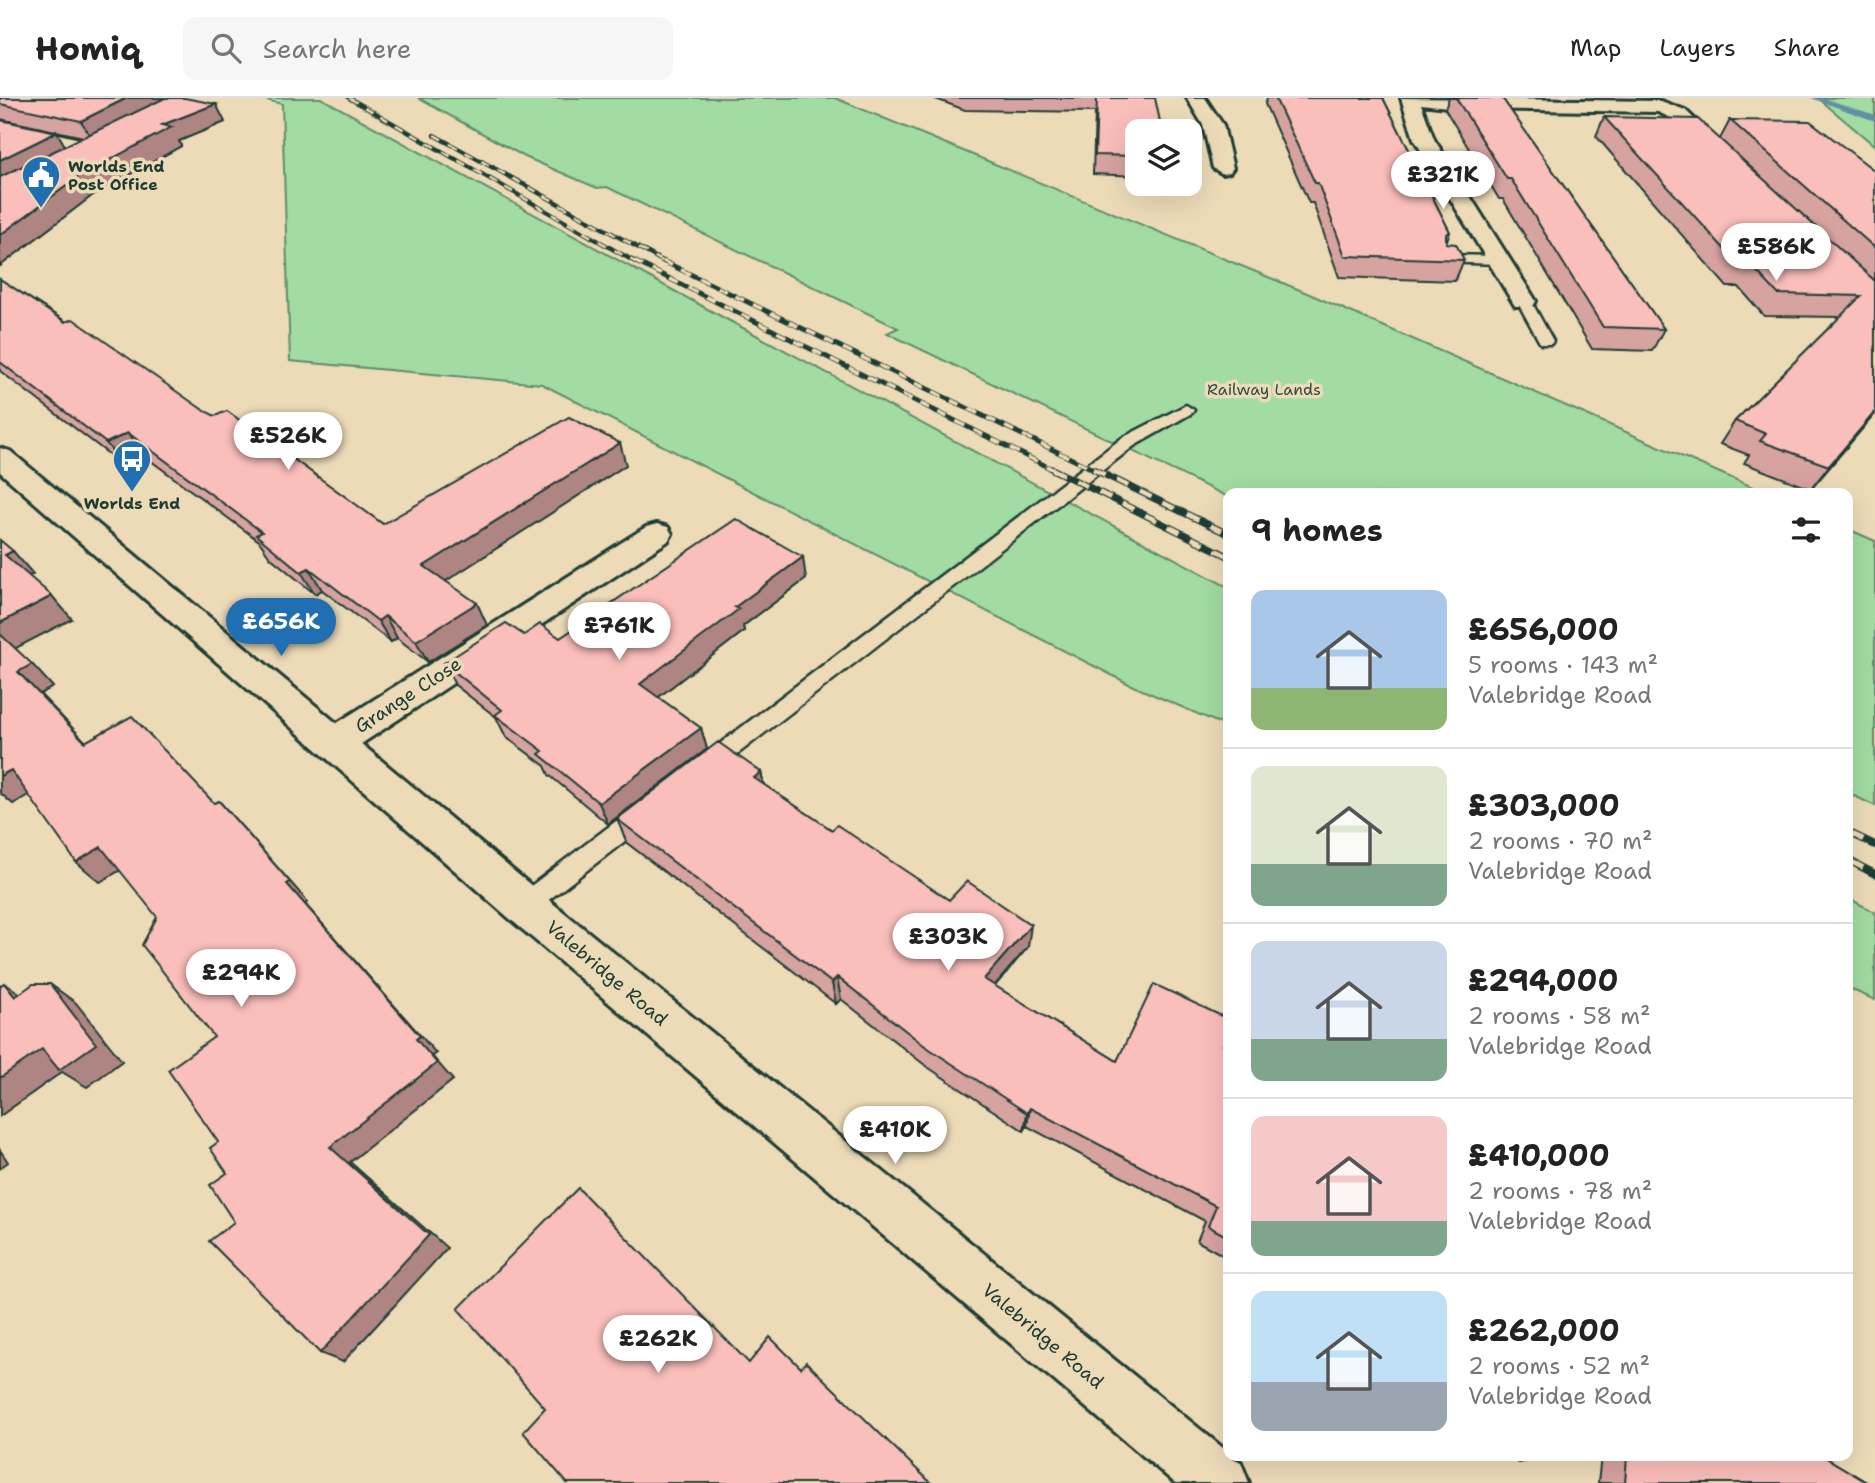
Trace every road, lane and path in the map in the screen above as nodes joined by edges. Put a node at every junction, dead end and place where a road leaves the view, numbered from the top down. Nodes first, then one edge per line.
1 (1196, 98) edge
2 (1410, 98) edge
3 (1420, 98) edge
4 (0, 127) edge
5 (67, 159) edge
6 (1223, 168) dead end
7 (1737, 170) edge
8 (1445, 259) edge
9 (1498, 260) junction
10 (1524, 301) joint
11 (1546, 341) dead end
12 (1186, 410) dead end
13 (0, 457) edge
14 (657, 534) dead end
15 (336, 742) junction
16 (689, 779) edge
17 (656, 804) edge
18 (524, 905) junction
19 (1220, 1483) edge

1 - 6 street
2 - 9 street
3 - 7 street
4 - 5 street
8 - 9 lane
9 - 10 street
10 - 11 lane
12 - 16 lane
13 - 15 street, Valebridge Road
14 - 15 street, Grange Close
15 - 18 street, Valebridge Road
17 - 18 lane
18 - 19 street, Valebridge Road

